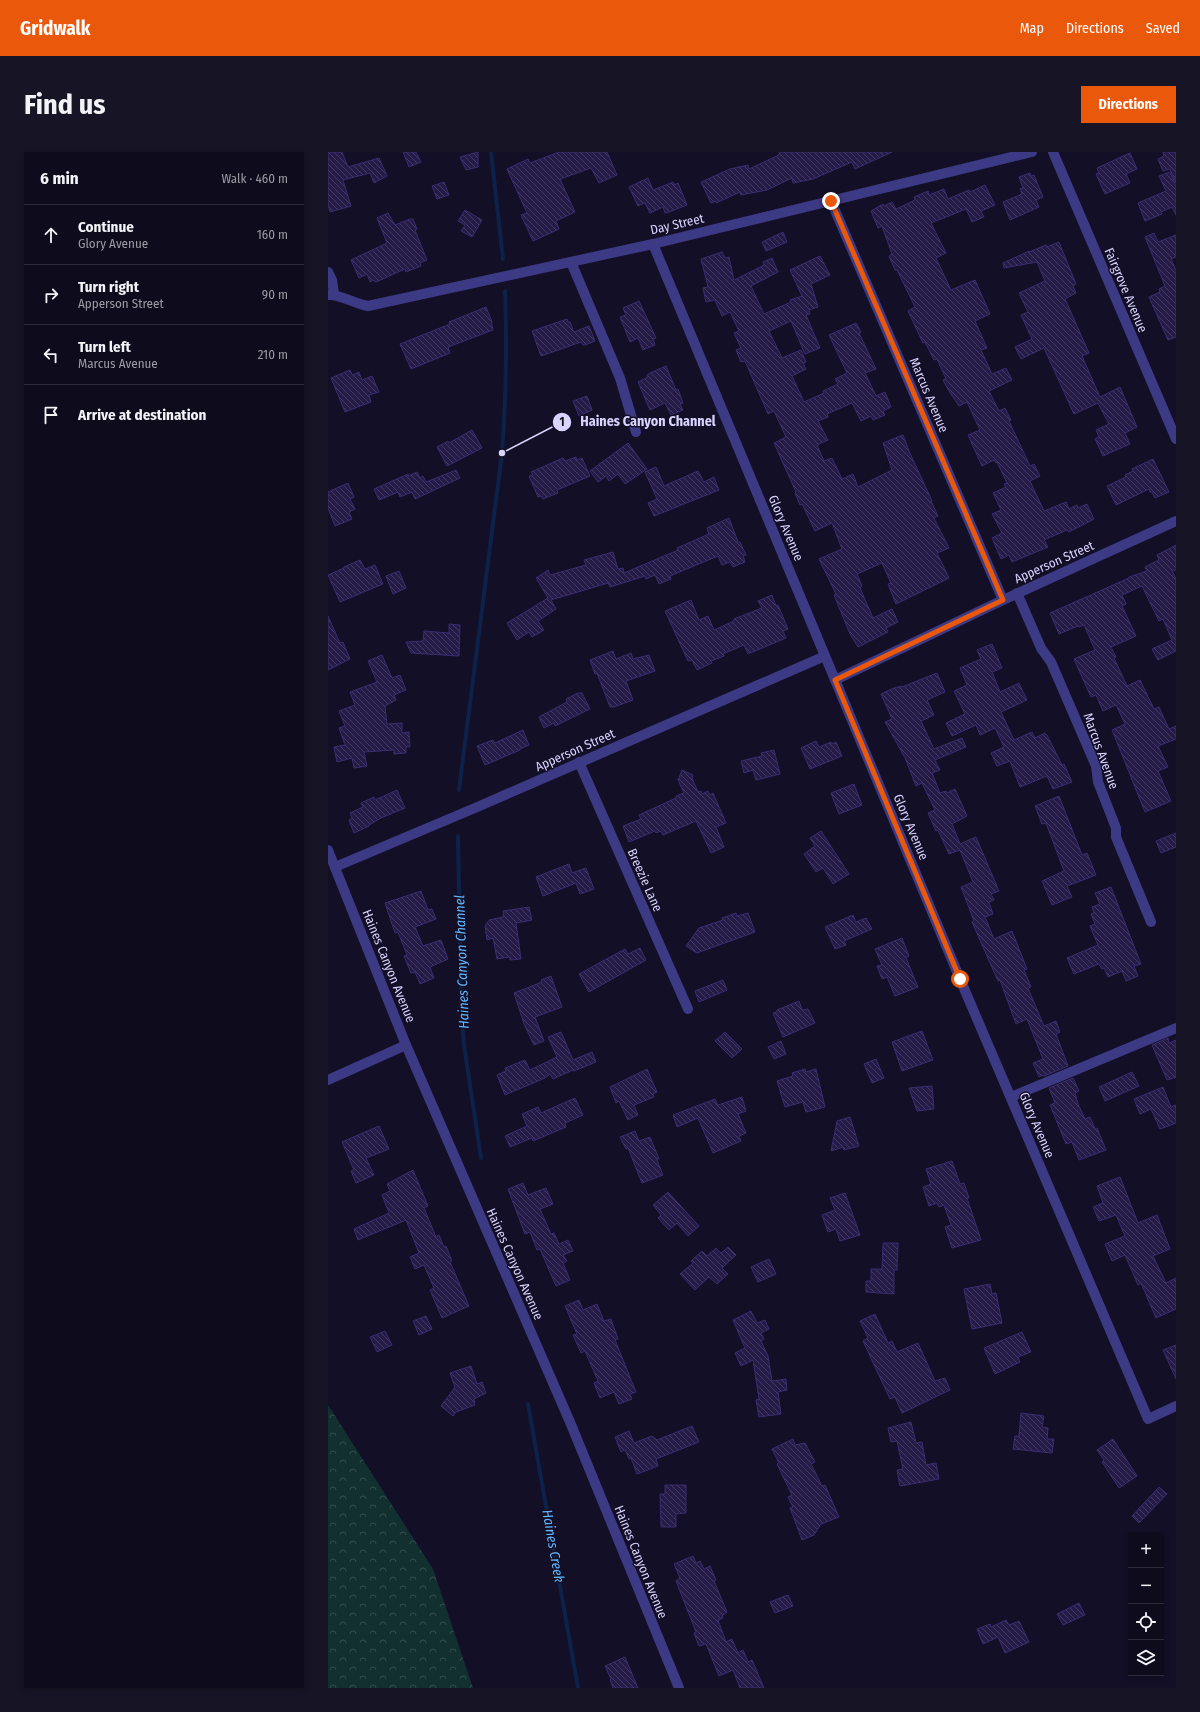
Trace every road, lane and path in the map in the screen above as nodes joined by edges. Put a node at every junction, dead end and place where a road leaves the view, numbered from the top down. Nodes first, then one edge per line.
1 (1032, 152) edge
2 (1053, 152) edge
3 (831, 201) junction
4 (653, 244) junction
5 (571, 262) junction
6 (328, 272) edge
7 (331, 294) edge
8 (636, 432) dead end
9 (1176, 439) edge
10 (1176, 521) edge
11 (1017, 594) junction
12 (1003, 600) junction
13 (825, 656) junction
14 (835, 680) junction
15 (579, 762) junction
16 (328, 850) edge
17 (335, 867) junction
18 (1151, 922) dead end
19 (688, 1008) dead end
20 (1176, 1028) edge
21 (406, 1045) junction
22 (328, 1080) edge
23 (1011, 1098) junction
24 (1176, 1406) edge
25 (679, 1688) edge

1 - 3 street, Day Street
2 - 9 street, Fairgrove Avenue
3 - 4 street, Day Street
3 - 12 street, Marcus Avenue
4 - 5 street, Day Street
4 - 13 street, Glory Avenue
5 - 7 street, Day Street
5 - 8 street
6 - 7 street
10 - 11 street, Apperson Street
11 - 12 street, Apperson Street
11 - 18 street, Marcus Avenue
12 - 14 street, Apperson Street
13 - 14 street, Glory Avenue
13 - 15 street, Apperson Street
14 - 23 street, Glory Avenue
15 - 17 street, Apperson Street
15 - 19 street, Breezie Lane
16 - 17 street, Haines Canyon Avenue
17 - 21 street, Haines Canyon Avenue
20 - 23 street
21 - 22 street
21 - 25 street, Haines Canyon Avenue
23 - 24 street, Glory Avenue

